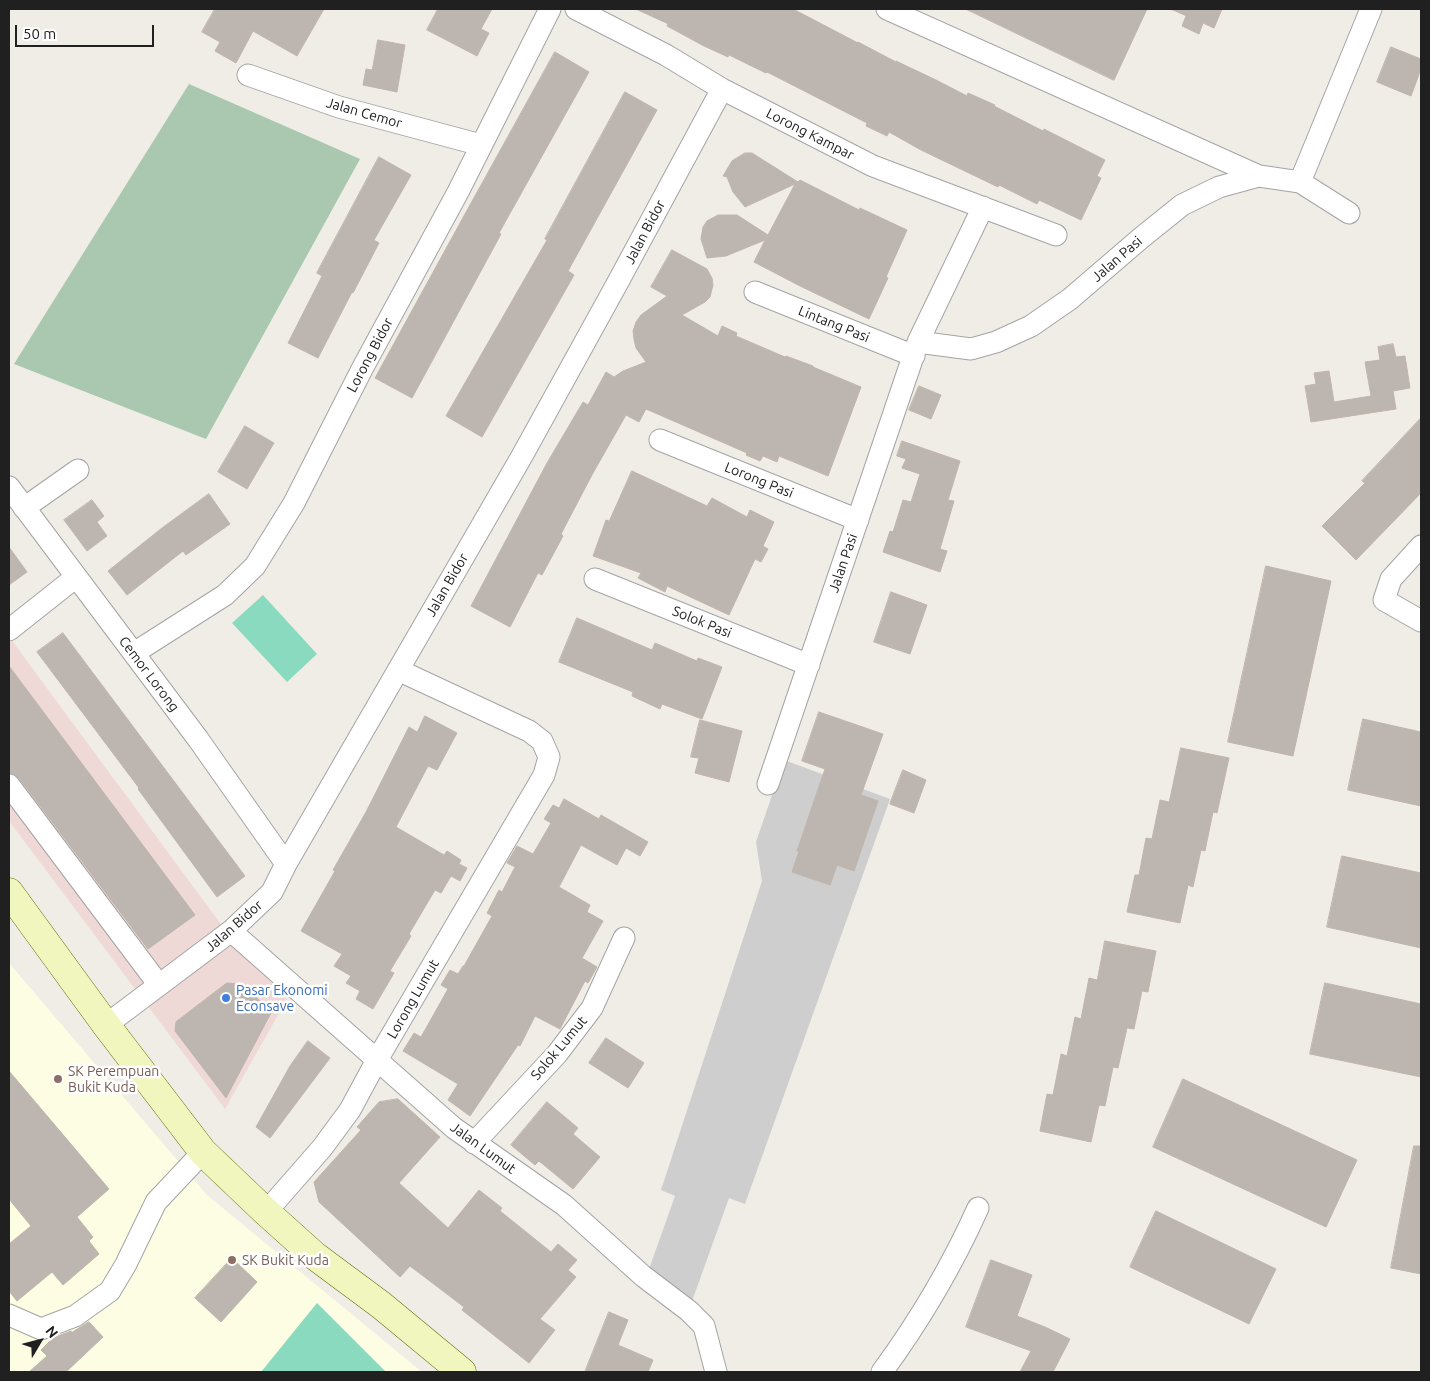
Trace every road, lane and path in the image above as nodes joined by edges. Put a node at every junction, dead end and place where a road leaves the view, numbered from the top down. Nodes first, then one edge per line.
1 (550, 9) edge
2 (576, 9) edge
3 (887, 9) edge
4 (1371, 9) edge
5 (248, 75) dead end
6 (722, 89) junction
7 (482, 145) junction
8 (1259, 176) junction
9 (1300, 182) junction
10 (983, 207) junction
11 (1348, 213) dead end
12 (1056, 235) dead end
13 (755, 292) dead end
14 (916, 349) junction
15 (660, 440) dead end
16 (78, 470) dead end
17 (9, 486) edge
18 (24, 508) junction
19 (858, 520) junction
20 (1421, 546) edge
21 (76, 577) junction
22 (594, 579) dead end
23 (1421, 621) edge
24 (9, 630) edge
25 (134, 653) junction
26 (809, 665) junction
27 (398, 670) junction
28 (768, 784) dead end
29 (9, 785) edge
30 (286, 864) junction
31 (9, 892) edge
32 (232, 931) junction
33 (624, 938) dead end
34 (160, 986) junction
35 (106, 1025) junction
36 (377, 1060) junction
37 (474, 1143) junction
38 (203, 1152) junction
39 (978, 1208) dead end
40 (266, 1212) junction
41 (9, 1315) edge
42 (462, 1372) edge
43 (716, 1372) edge
44 (882, 1372) edge

1 - 7 street, Lorong Bidor
2 - 6 street, Lorong Kampar
3 - 8 street
4 - 9 street
5 - 7 street, Jalan Cemor
6 - 10 street, Lorong Kampar
6 - 27 street, Jalan Bidor
7 - 25 street, Lorong Bidor
8 - 9 street
8 - 14 street, Jalan Pasi
9 - 11 street
10 - 12 street, Lorong Kampar
10 - 14 street, Jalan Pasi
13 - 14 street, Lintang Pasi
14 - 19 street, Jalan Pasi
15 - 19 street, Lorong Pasi
16 - 18 street
17 - 18 street, Cemor Lorong
18 - 21 street, Cemor Lorong
19 - 26 street, Jalan Pasi
20 - 23 street
21 - 24 street
21 - 25 street, Cemor Lorong
22 - 26 street, Solok Pasi
25 - 30 street, Cemor Lorong
26 - 28 street, Jalan Pasi
27 - 30 street, Jalan Bidor
27 - 36 street, Lorong Lumut
29 - 34 street
30 - 32 street, Jalan Bidor
31 - 35 street
32 - 34 street, Jalan Bidor
32 - 36 street, Jalan Lumut
33 - 37 street, Solok Lumut
34 - 35 street, Jalan Bidor
35 - 38 street
36 - 37 street, Jalan Lumut
36 - 40 street, Lorong Lumut
37 - 43 street, Jalan Lumut
38 - 40 street
38 - 41 street
39 - 44 street
40 - 42 street

